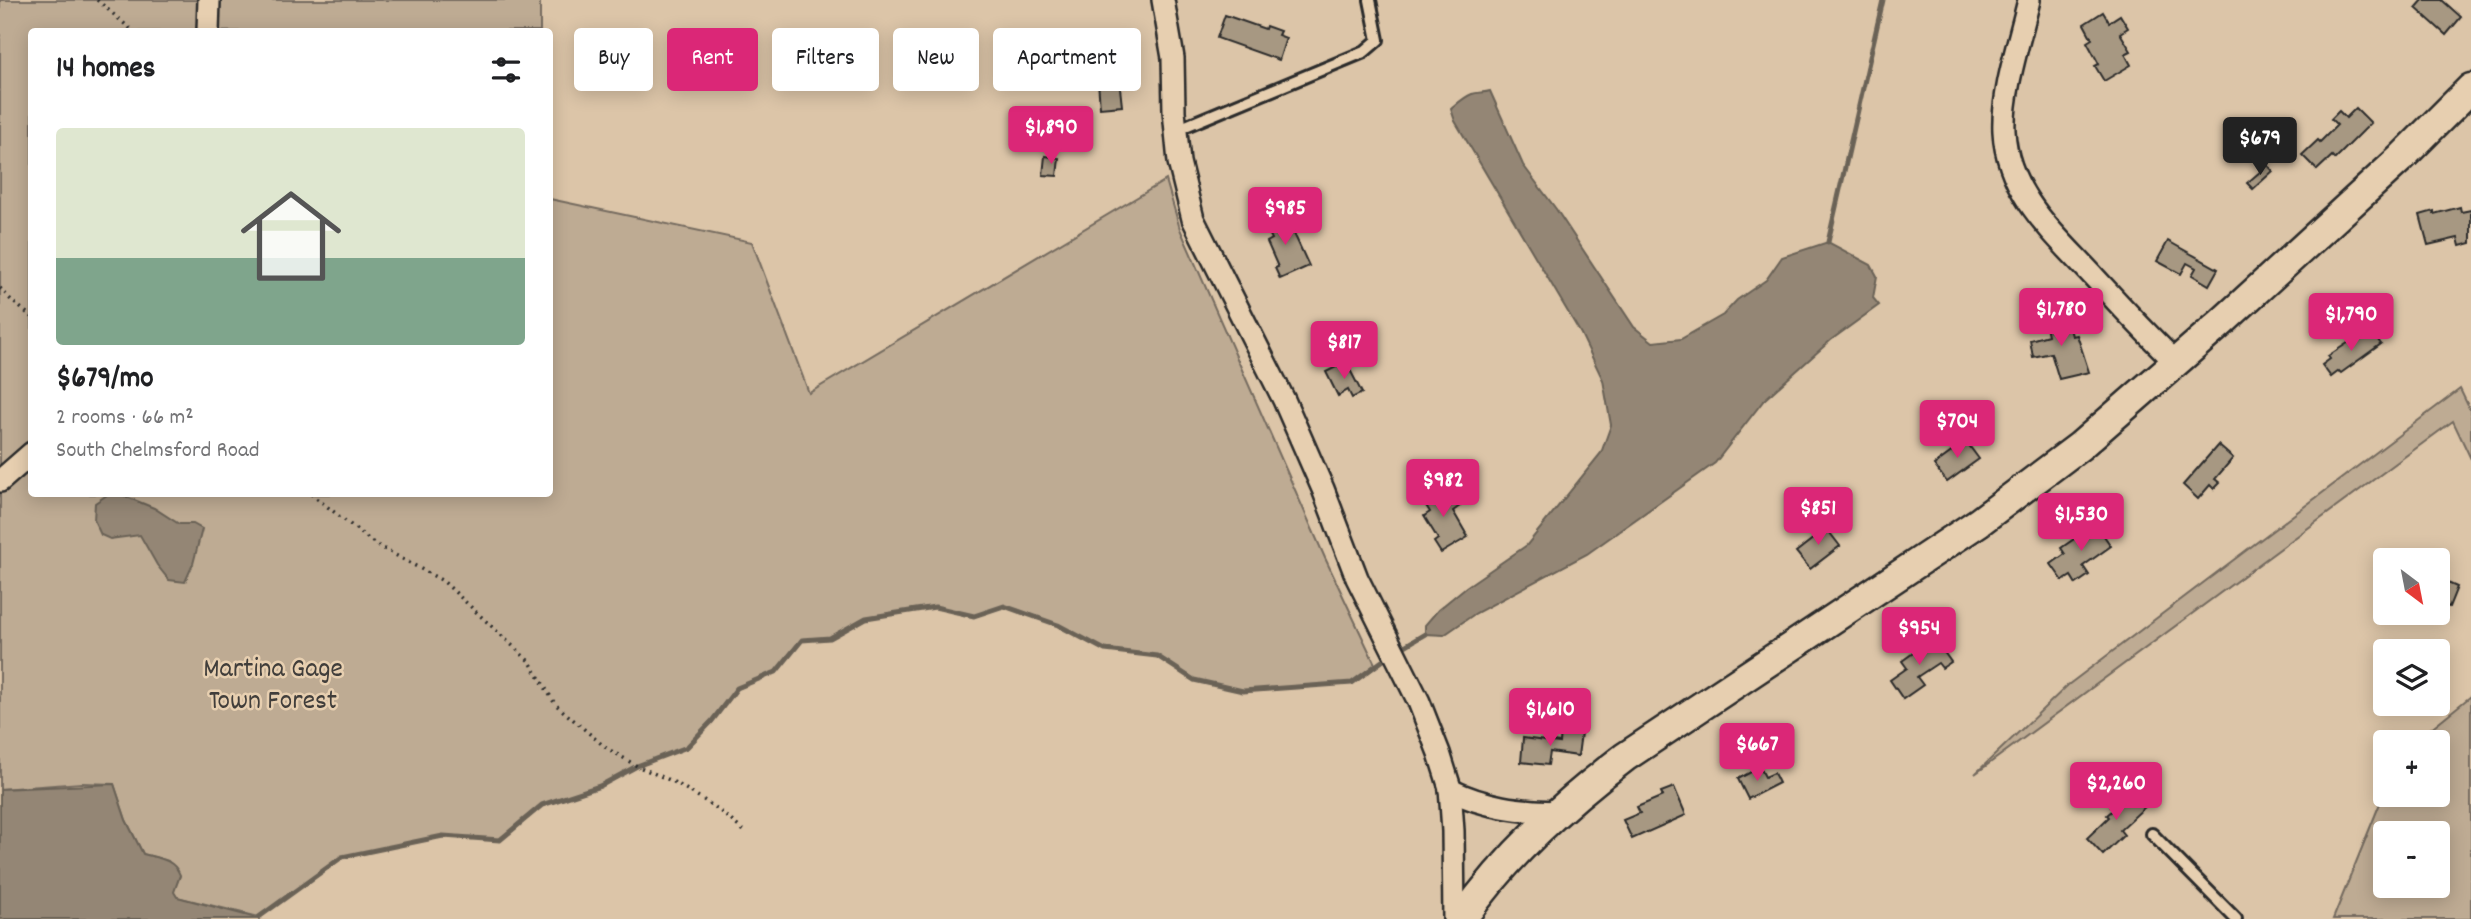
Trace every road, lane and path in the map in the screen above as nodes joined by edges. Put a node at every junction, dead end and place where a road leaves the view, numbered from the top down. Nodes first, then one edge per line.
1 (97, 0) edge
2 (209, 0) edge
3 (1163, 0) edge
4 (1370, 0) edge
5 (2029, 0) edge
6 (129, 28) edge
7 (208, 28) edge
8 (2471, 89) edge
9 (1176, 130) junction
10 (0, 288) edge
11 (28, 314) edge
12 (2177, 363) junction
13 (28, 457) edge
14 (0, 481) edge
15 (315, 497) edge
16 (1450, 790) junction
17 (1558, 812) junction
18 (745, 832) dead end
19 (2152, 834) dead end
20 (1454, 919) edge
21 (1462, 919) edge
22 (2236, 919) edge

1 - 6 path
2 - 7 street
3 - 9 street
4 - 9 lane
5 - 12 street
8 - 12 main road
9 - 16 street
10 - 11 path
12 - 17 main road
13 - 14 street
15 - 18 path
16 - 17 street
16 - 20 street
17 - 21 main road
19 - 22 lane

